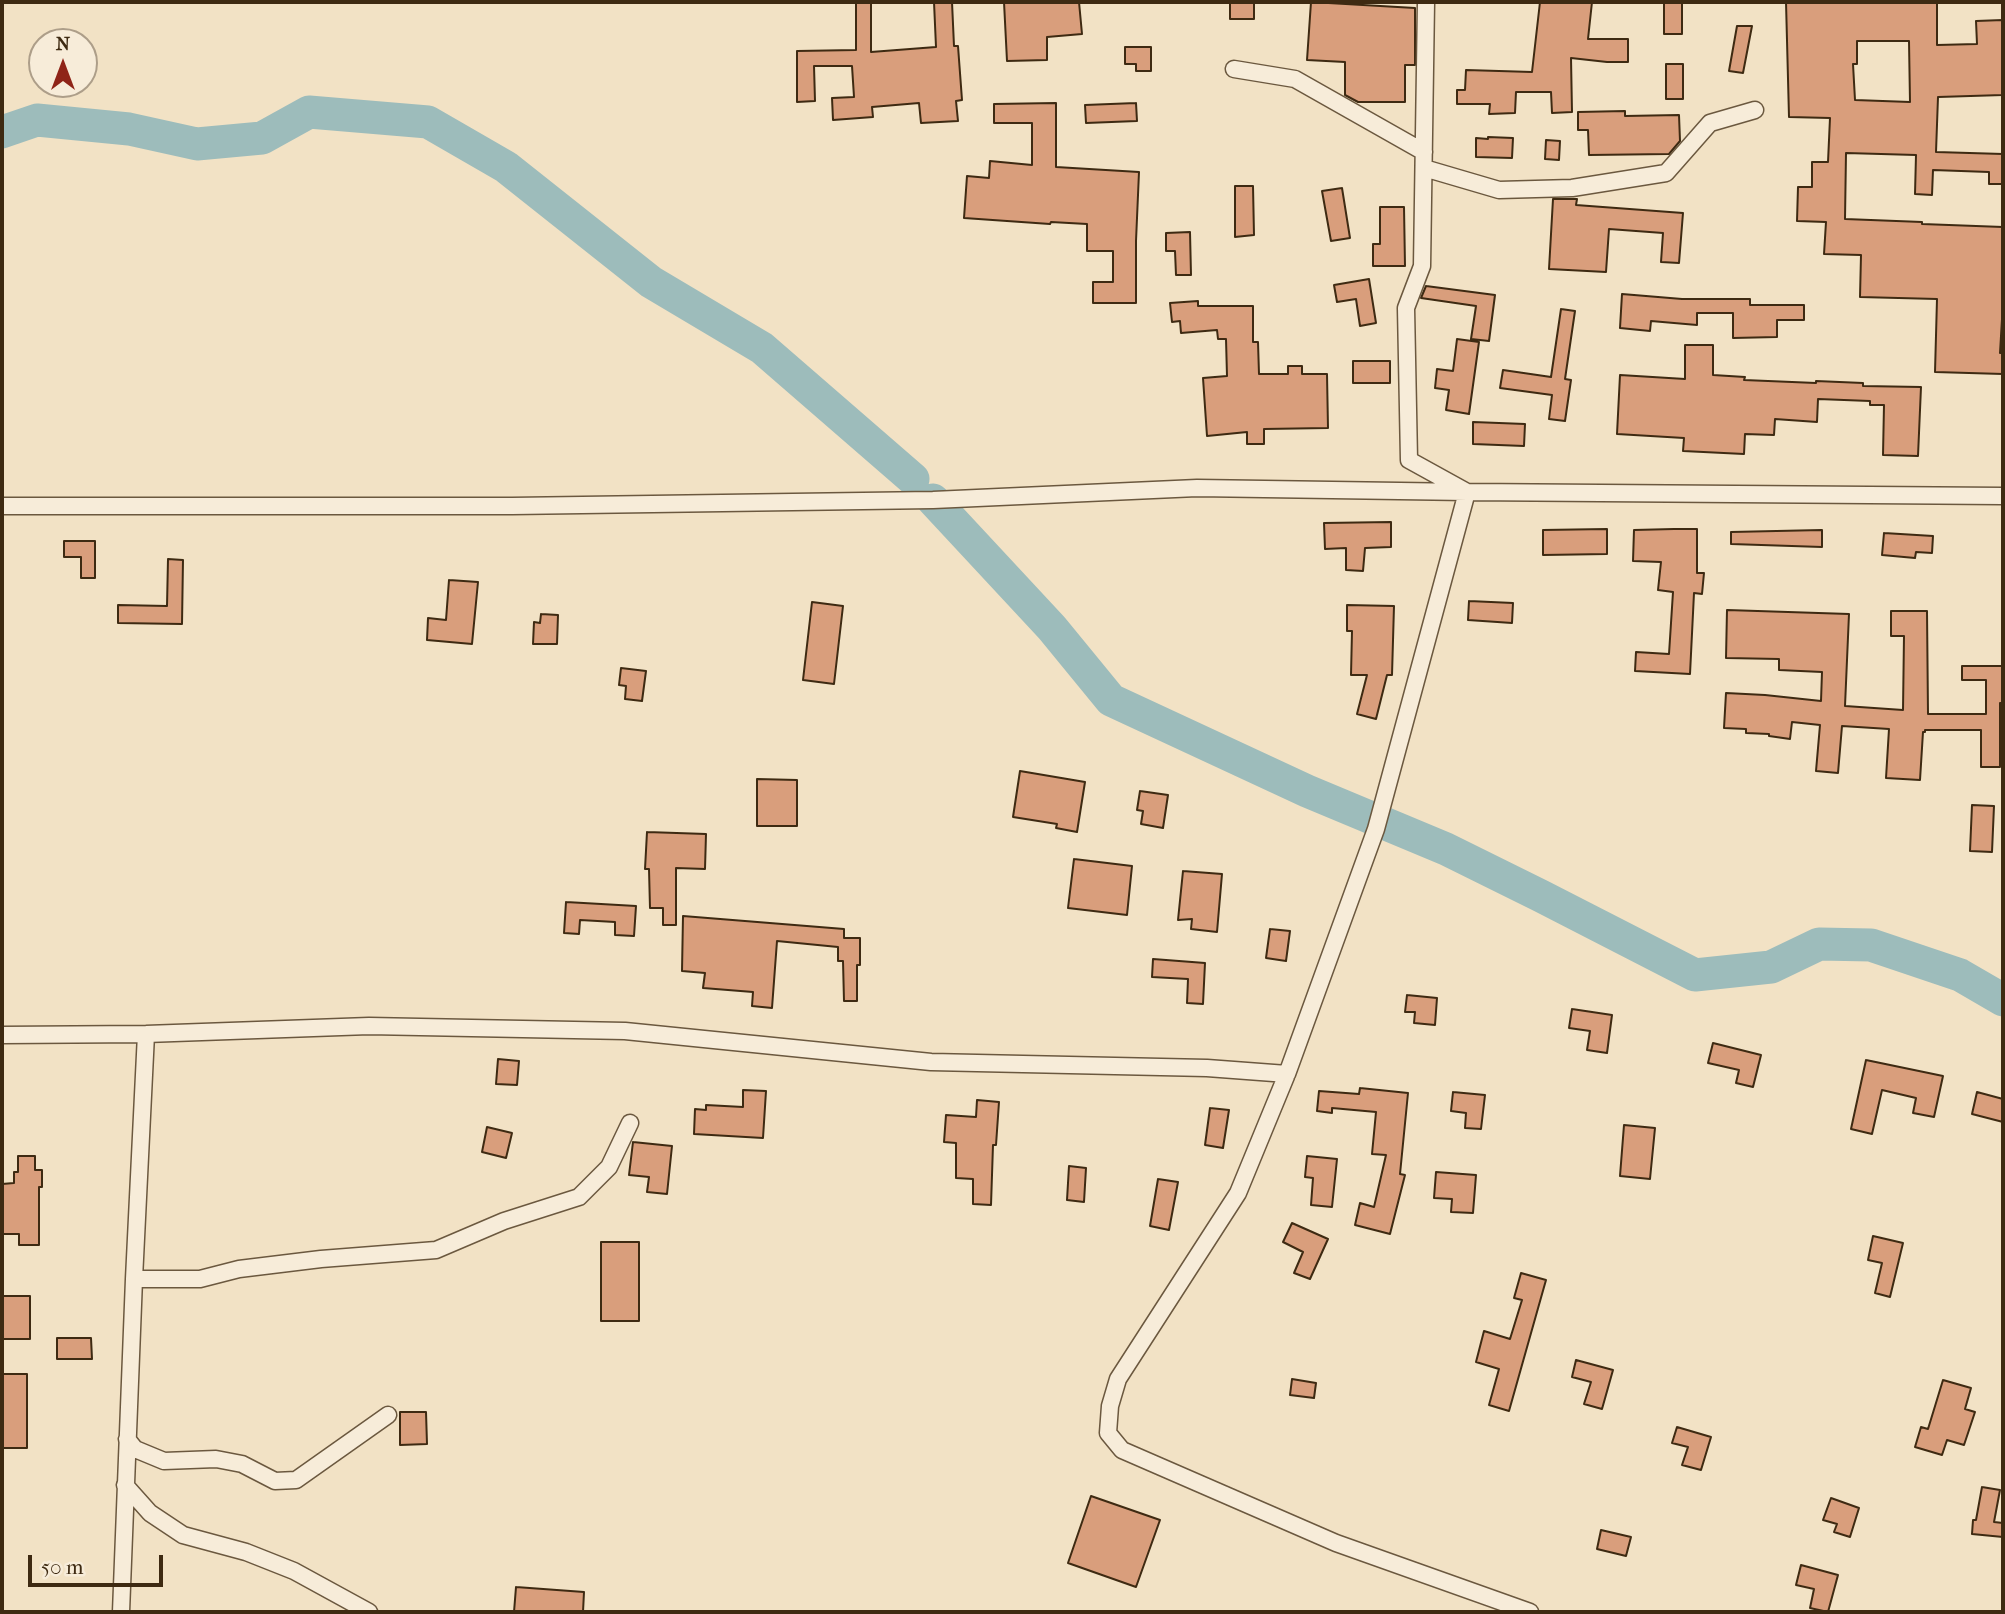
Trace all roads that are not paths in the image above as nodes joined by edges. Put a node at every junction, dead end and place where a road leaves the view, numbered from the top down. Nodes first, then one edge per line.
1 (1426, 2) edge
2 (1234, 69) dead end
3 (1755, 110) dead end
4 (1424, 160) junction
5 (1467, 492) junction
6 (2003, 496) edge
7 (2, 506) edge
8 (146, 1034) junction
9 (2, 1035) edge
10 (1287, 1074) junction
11 (630, 1123) dead end
12 (134, 1279) junction
13 (388, 1415) dead end
14 (127, 1439) junction
15 (125, 1485) junction
16 (121, 1612) edge
17 (369, 1612) edge
18 (1530, 1612) edge

1 - 4 street
2 - 4 street
3 - 4 street
4 - 5 street
5 - 6 street
5 - 7 street
5 - 10 street
8 - 9 street
8 - 10 street
8 - 12 street
10 - 18 street
11 - 12 street
12 - 14 street
13 - 14 street
14 - 15 street
15 - 16 street
15 - 17 street

